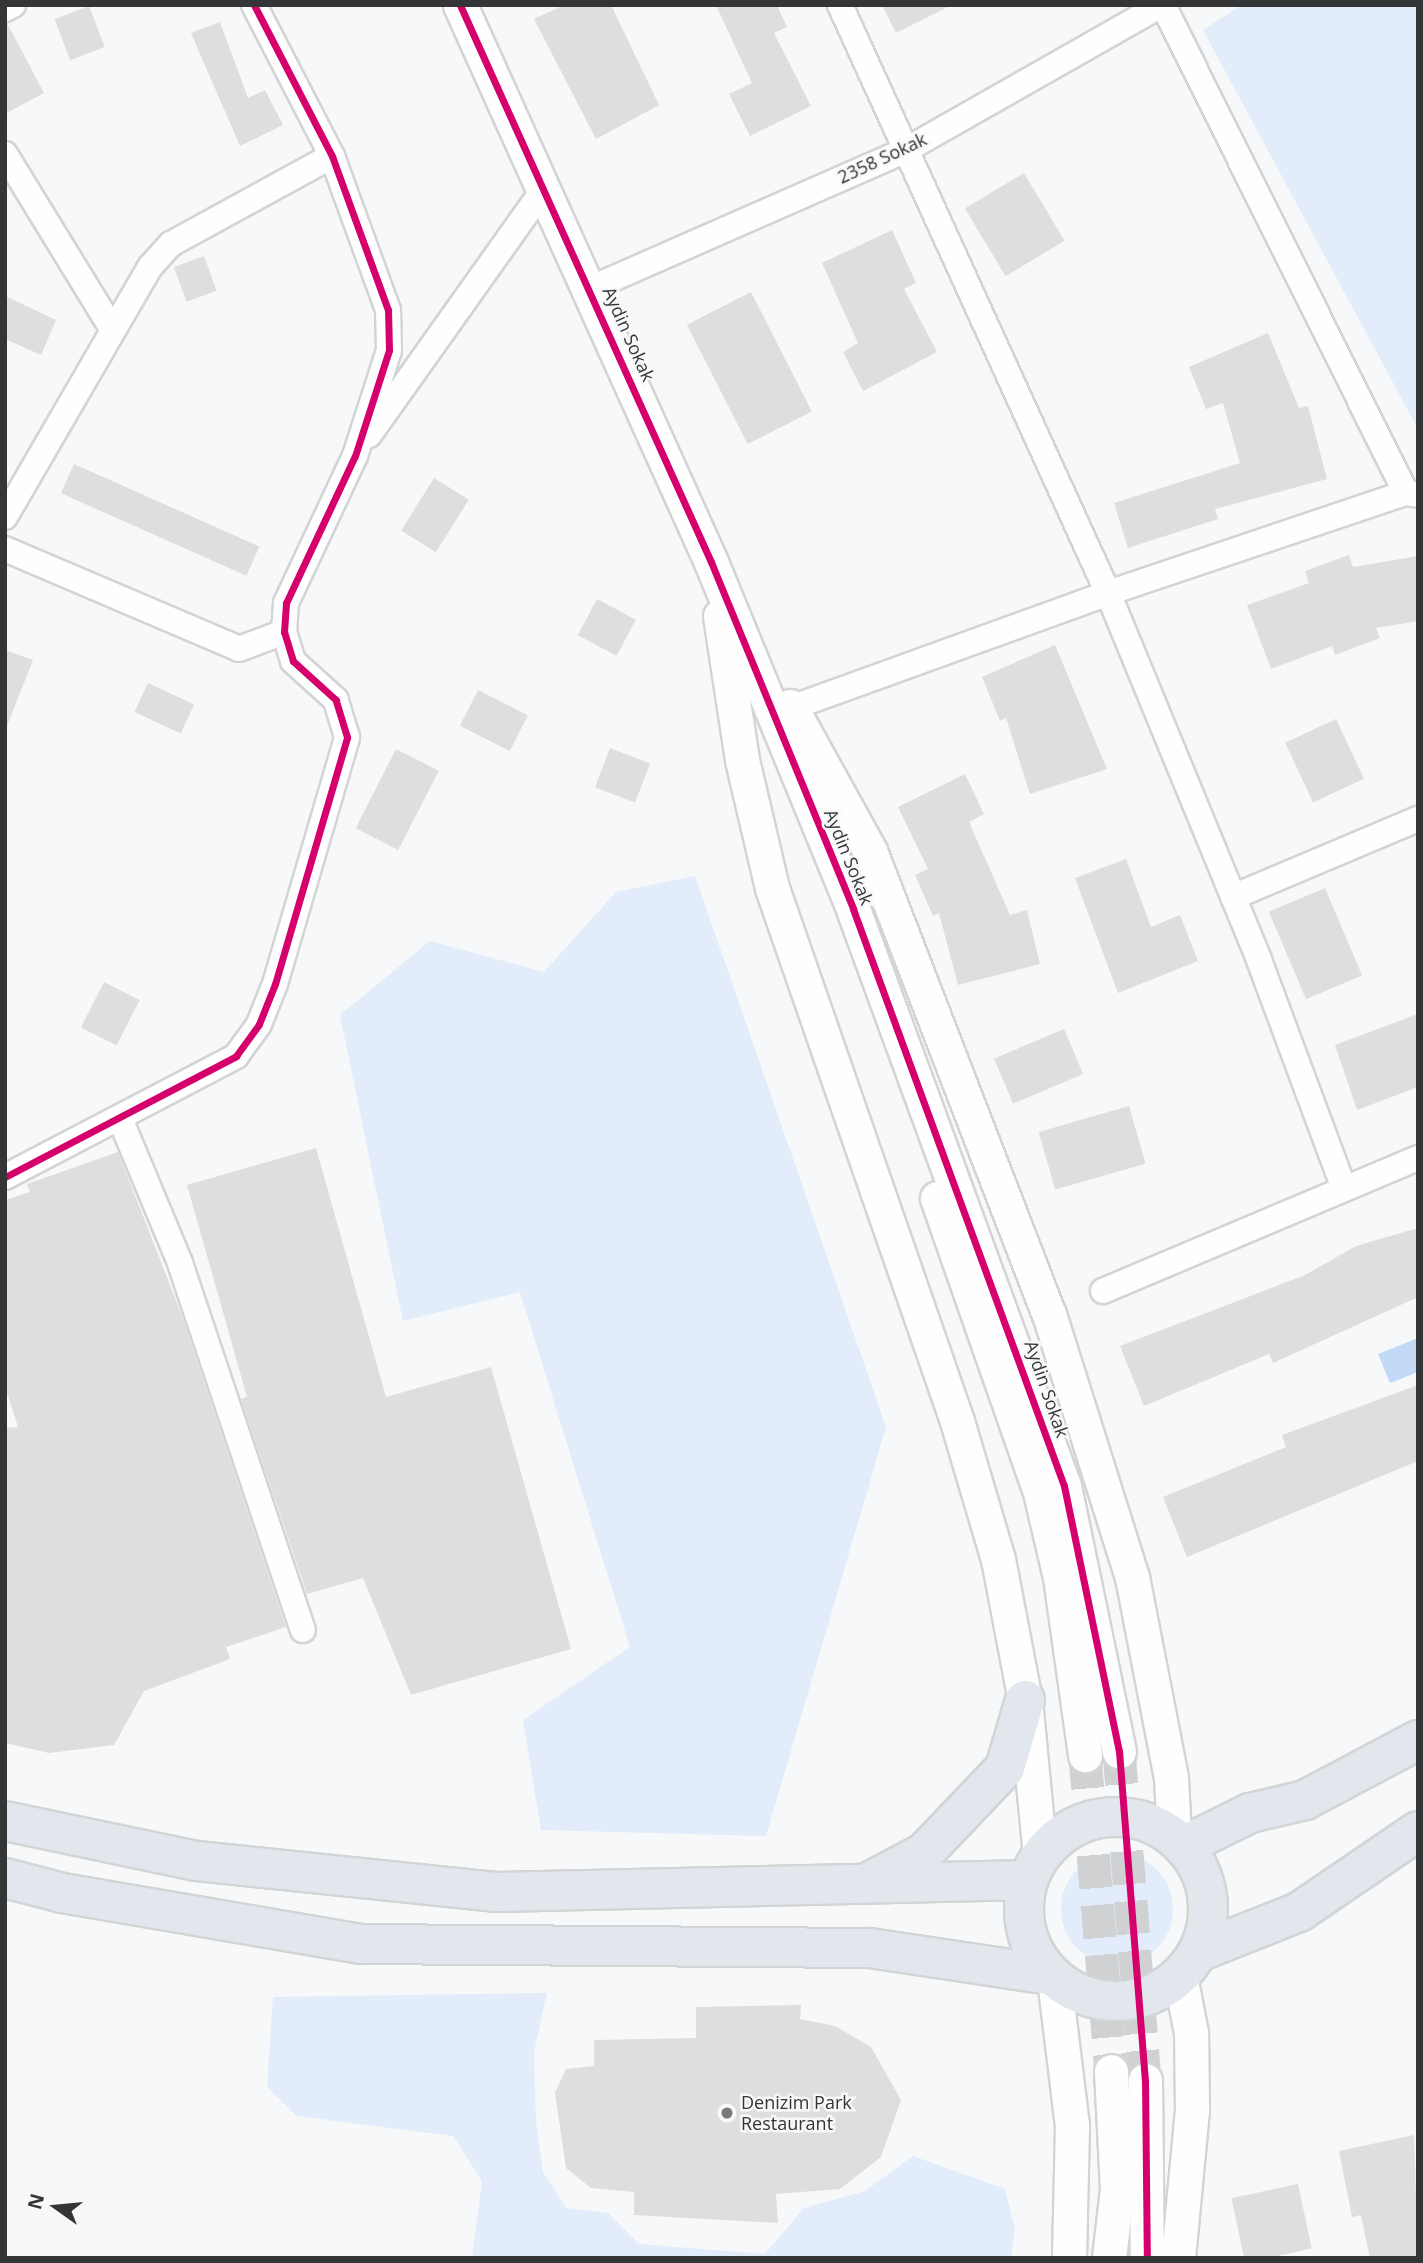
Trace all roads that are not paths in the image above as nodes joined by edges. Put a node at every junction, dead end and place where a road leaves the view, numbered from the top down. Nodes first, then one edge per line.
1 (13, 5) edge
2 (254, 5) edge
3 (460, 5) edge
4 (840, 5) edge
5 (1162, 5) edge
6 (5, 9) edge
7 (906, 149) junction
8 (5, 154) edge
9 (332, 156) junction
10 (544, 189) junction
11 (592, 288) junction
12 (113, 330) junction
13 (355, 456) junction
14 (1412, 494) edge
15 (5, 517) edge
16 (5, 549) edge
17 (711, 562) junction
18 (1108, 593) junction
19 (284, 632) junction
20 (791, 708) junction
21 (1418, 819) edge
22 (1233, 897) junction
23 (121, 1122) junction
24 (1418, 1158) edge
25 (5, 1177) edge
26 (1343, 1186) junction
27 (1103, 1291) dead end
28 (303, 1630) dead end
29 (1025, 1700) junction
30 (1418, 1740) edge
31 (1119, 1751) tunnel mouth
32 (1085, 1755) tunnel mouth
33 (5, 1821) edge
34 (1418, 1831) edge
35 (1178, 1841) junction
36 (1034, 1868) junction
37 (5, 1878) edge
38 (858, 1888) junction
39 (1189, 1964) junction
40 (1052, 1977) junction
41 (1111, 2071) tunnel mouth
42 (1145, 2080) tunnel mouth
43 (1069, 2258) edge
44 (1109, 2258) edge
45 (1147, 2258) edge
46 (1178, 2258) edge

1 - 6 street
2 - 9 street
3 - 10 street, Aydin Sokak
4 - 7 street
5 - 7 street, 2358 Sokak
5 - 14 street
7 - 11 street, 2358 Sokak
7 - 18 street
8 - 12 street
9 - 12 street
9 - 13 street
10 - 11 street, Aydin Sokak
10 - 13 street
11 - 17 street, Aydin Sokak
12 - 15 street
13 - 19 street
14 - 18 street
16 - 19 street
17 - 20 street
17 - 29 street
17 - 31 street, Aydin Sokak
17 - 32 street
18 - 20 street
18 - 22 street
19 - 23 street
20 - 35 street
21 - 22 street
22 - 26 street
23 - 25 street
23 - 28 street
24 - 26 street
26 - 27 street
29 - 36 street
29 - 38 main road
30 - 35 main road
33 - 38 main road
34 - 39 main road
35 - 36 main road
35 - 39 main road
36 - 38 main road
36 - 40 main road
37 - 40 main road
39 - 40 main road
39 - 46 street
40 - 43 street
41 - 44 street
42 - 45 street

